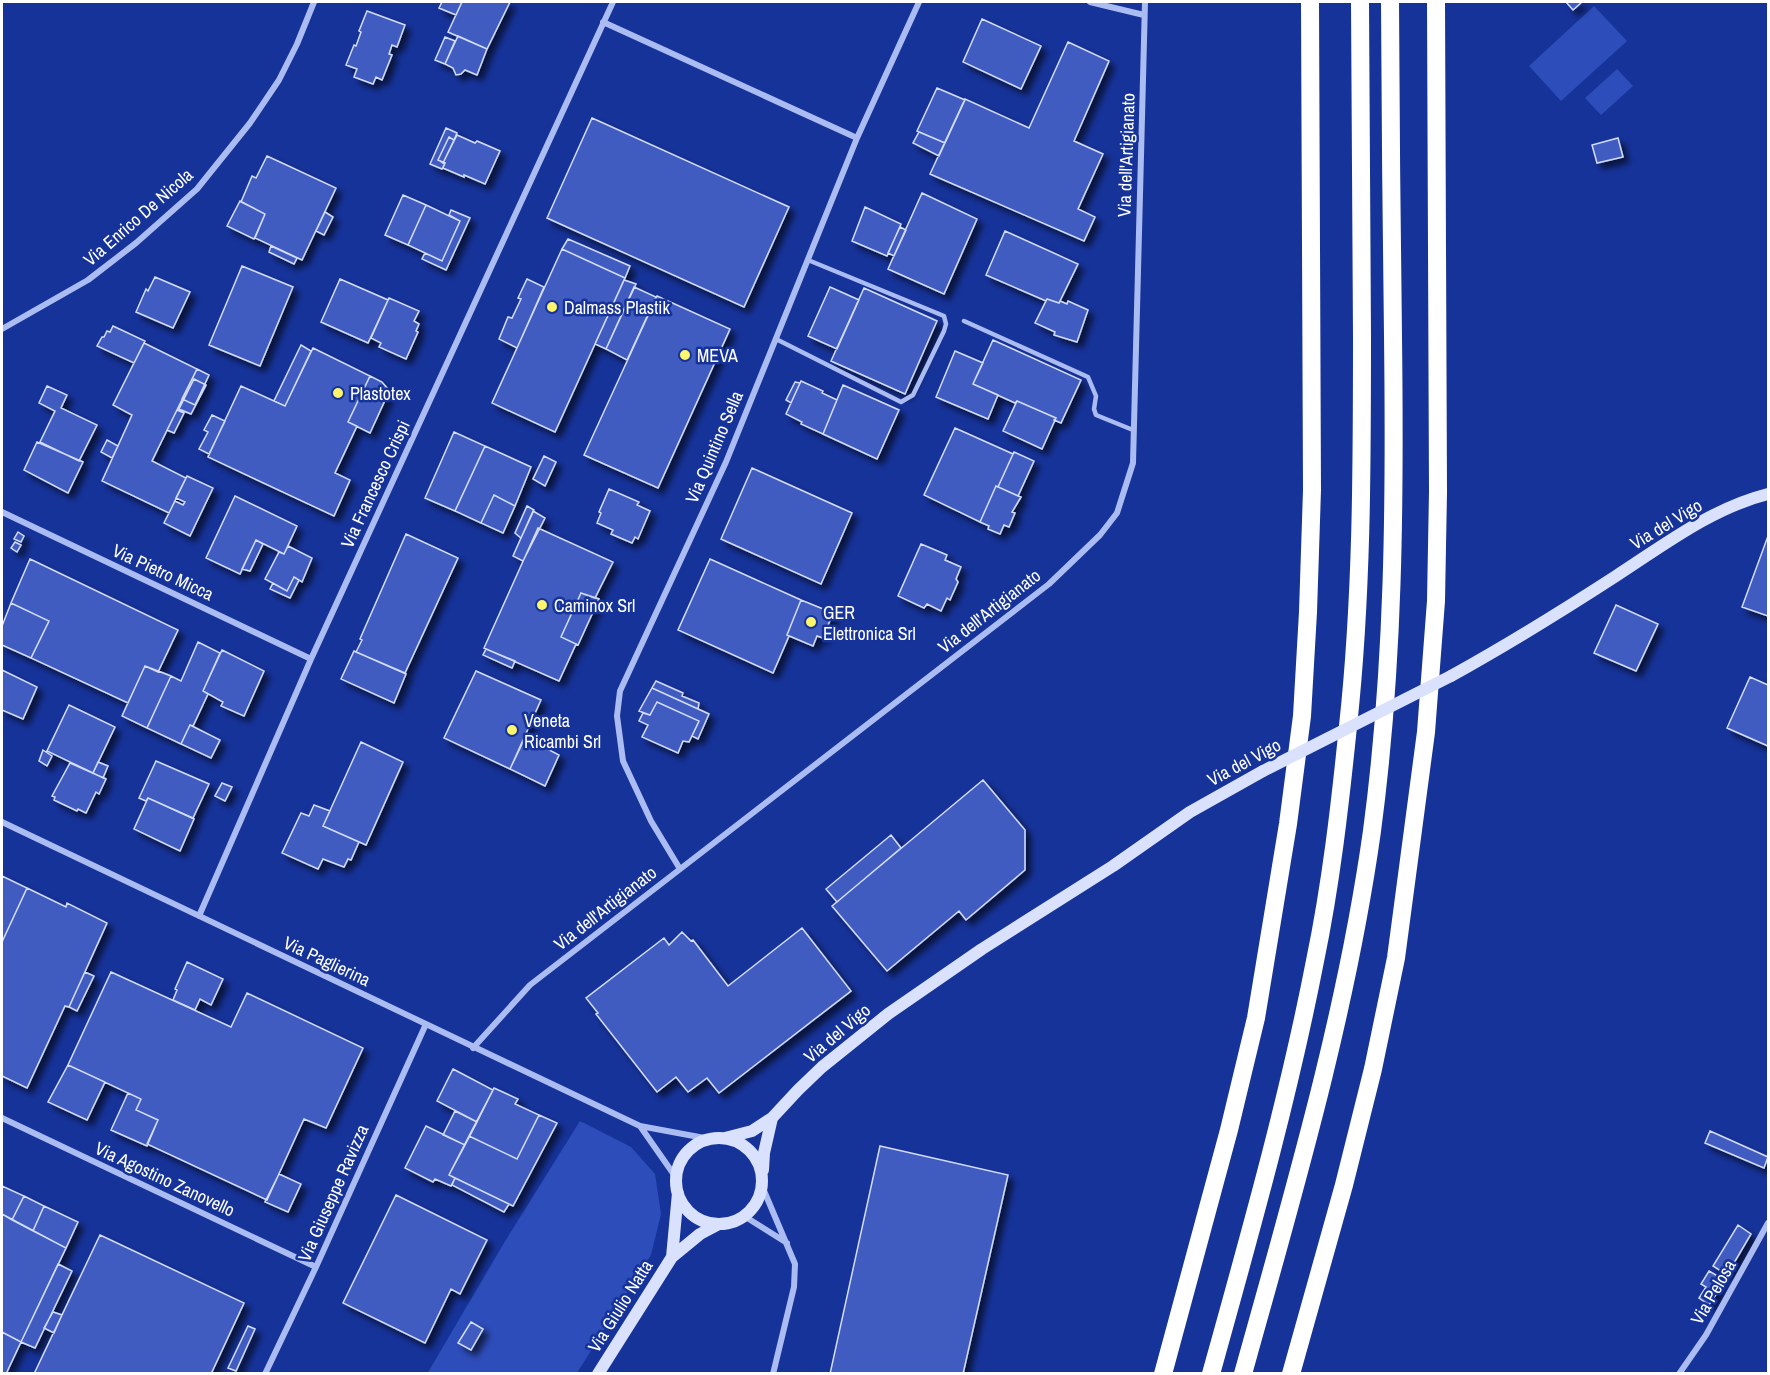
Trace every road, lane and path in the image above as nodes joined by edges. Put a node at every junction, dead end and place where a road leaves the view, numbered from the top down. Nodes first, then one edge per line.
1 (315, 2) edge
2 (613, 2) edge
3 (919, 2) edge
4 (1089, 2) edge
5 (1145, 2) edge
6 (1310, 2) edge
7 (1360, 2) edge
8 (1390, 2) edge
9 (1436, 2) edge
10 (1144, 15) junction
11 (603, 22) junction
12 (858, 138) junction
13 (808, 260) junction
14 (964, 321) dead end
15 (2, 329) edge
16 (776, 339) junction
17 (1133, 430) junction
18 (1768, 494) edge
19 (2, 512) edge
20 (311, 659) junction
21 (2, 822) edge
22 (680, 869) junction
23 (199, 916) junction
24 (426, 1024) junction
25 (473, 1048) junction
26 (2, 1118) edge
27 (772, 1118) junction
28 (639, 1126) junction
29 (725, 1138) junction
30 (710, 1139) junction
31 (676, 1179) junction
32 (762, 1182) junction
33 (678, 1193) junction
34 (744, 1216) junction
35 (1768, 1223) edge
36 (719, 1224) junction
37 (787, 1243) junction
38 (672, 1257) junction
39 (316, 1267) junction
40 (1681, 1372) edge
41 (266, 1374) edge
42 (598, 1374) edge
43 (773, 1374) edge
44 (1163, 1374) edge
45 (1211, 1374) edge
46 (1243, 1374) edge
47 (1291, 1374) edge
48 (1689, 1374) edge

1 - 15 street, Via Enrico De Nicola
2 - 11 street, Via Francesco Crispi
3 - 12 street, Via Quintino Sella
4 - 10 street
5 - 10 street, Via dell'Artigianato
6 - 44 highway
7 - 45 highway
8 - 46 highway
9 - 47 highway
10 - 17 street, Via dell'Artigianato
11 - 12 street
11 - 20 street, Via Francesco Crispi
12 - 13 street, Via Quintino Sella
13 - 16 street, Via Quintino Sella
13 - 16 lane
14 - 17 lane
16 - 22 street, Via Quintino Sella
17 - 22 street, Via dell'Artigianato
18 - 27 street, Via del Vigo, bridge
19 - 20 street, Via Pietro Micca
20 - 23 street, Via Francesco Crispi
21 - 23 street, Via Paglierina
22 - 25 street, Via dell'Artigianato
23 - 24 street, Via Paglierina
24 - 25 street, Via Paglierina
24 - 39 street, Via Giuseppe Ravizza
25 - 28 street, Via Paglierina
26 - 39 street, Via Agostino Zanovello
27 - 29 street, Via del Vigo
27 - 32 street
28 - 30 street, Via Paglierina
28 - 31 street, Via Paglierina
29 - 30 street
29 - 32 street
30 - 31 street
31 - 33 street
32 - 34 street
32 - 37 street
33 - 36 street
33 - 38 street, Via Giulio Natta
34 - 36 street
34 - 37 street
35 - 40 street, Via Pelosa
36 - 38 street, Via Giulio Natta
37 - 43 street
38 - 42 street, Via Giulio Natta
39 - 41 street, Via Giuseppe Ravizza
40 - 48 street

